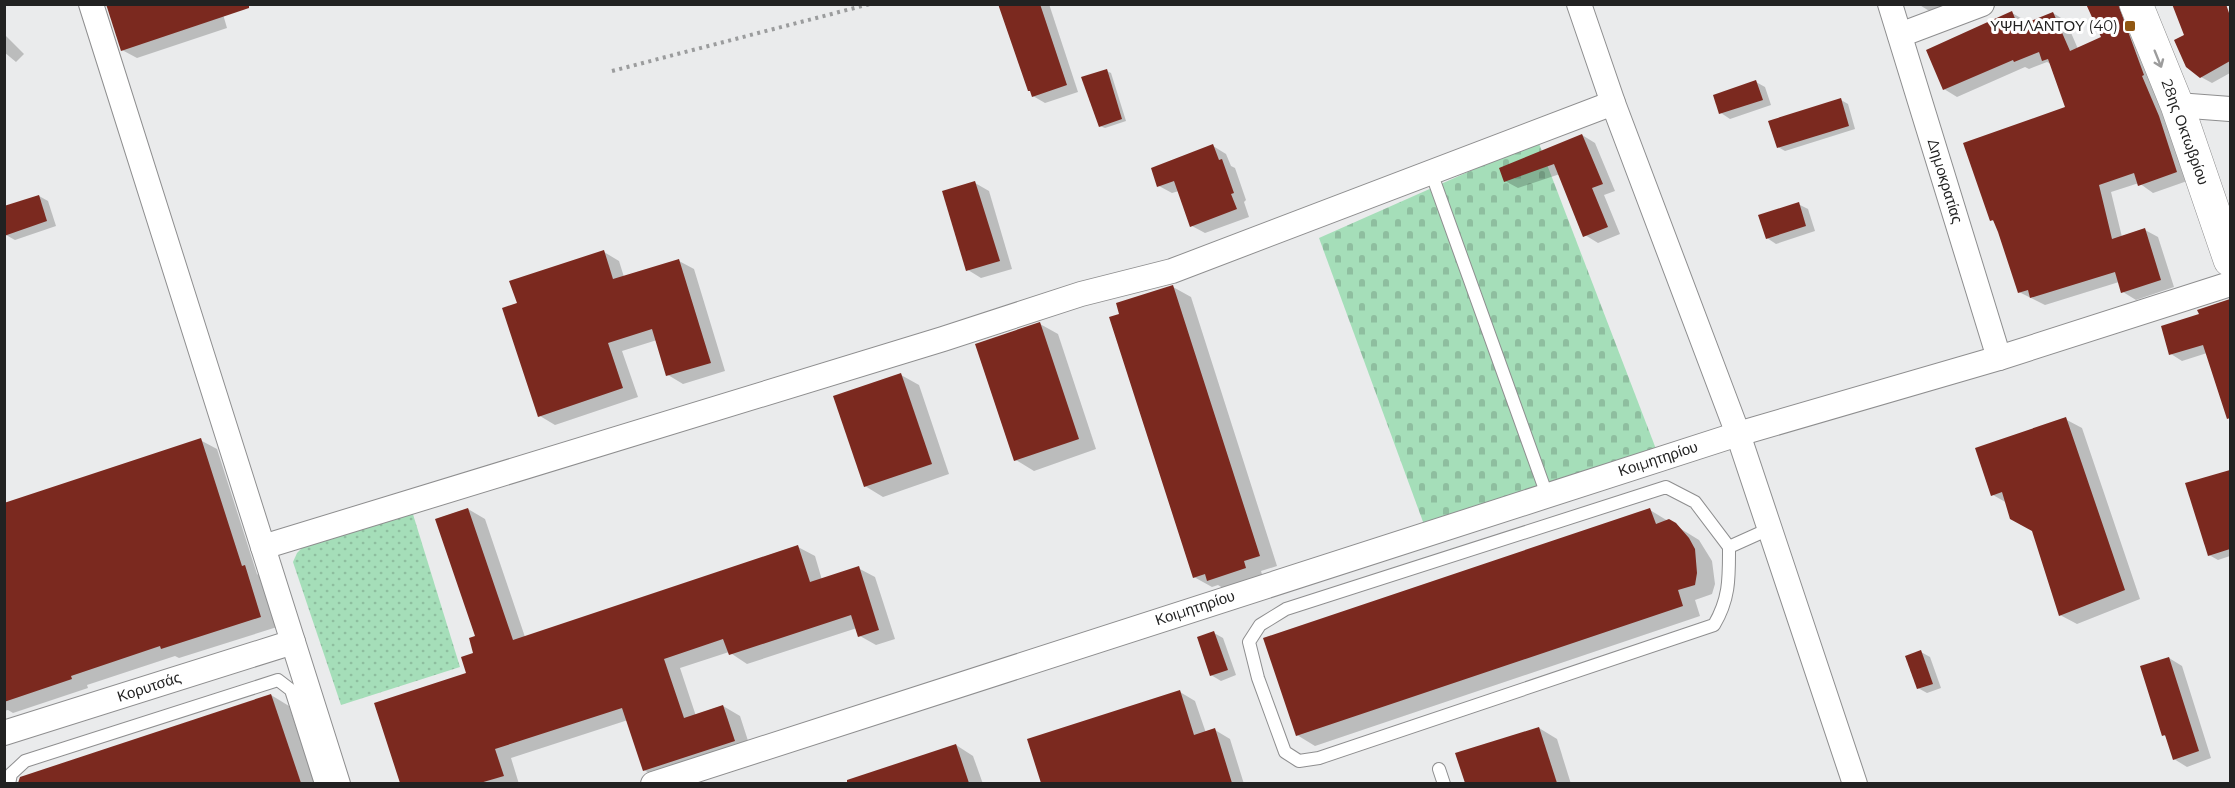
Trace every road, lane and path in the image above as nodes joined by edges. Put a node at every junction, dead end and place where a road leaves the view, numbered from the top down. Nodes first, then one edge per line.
1 (91, 4) edge
2 (870, 4) edge
3 (1580, 4) edge
4 (1890, 4) edge
5 (1982, 4) edge
6 (2136, 4) edge
7 (1900, 35) junction
8 (612, 71) dead end
9 (1613, 103) junction
10 (2177, 105) junction
11 (2230, 110) edge
12 (1431, 172) junction
13 (2230, 260) edge
14 (2230, 284) edge
15 (2000, 358) junction
16 (1738, 434) junction
17 (1547, 495) junction
18 (1769, 529) junction
19 (263, 547) junction
20 (1729, 547) junction
21 (293, 642) junction
22 (4, 733) edge
23 (1439, 769) dead end
24 (9, 783) edge
25 (321, 783) edge
26 (338, 783) edge
27 (652, 783) edge
28 (1444, 783) edge
29 (1855, 783) edge

1 - 19 street
2 - 8 path
3 - 9 street
4 - 7 street, Δημοκρατίας
5 - 7 street
6 -> 10 main road, 28ης Οκτωβρίου
7 - 15 street, Δημοκρατίας
9 - 12 street
9 - 16 street
10 - 11 street
10 - 13 main road, 28ης Οκτωβρίου
12 - 17 lane
12 - 19 street
14 - 15 street, Κοιμητηρίου
15 - 16 street, Κοιμητηρίου
16 - 17 street, Κοιμητηρίου
16 - 18 street
17 - 27 street, Κοιμητηρίου
18 - 20 lane
18 - 29 street
19 - 21 street
20 - 20 lane
21 - 22 street, Κορυτσάς
21 - 26 street
23 - 28 lane
24 - 25 lane

